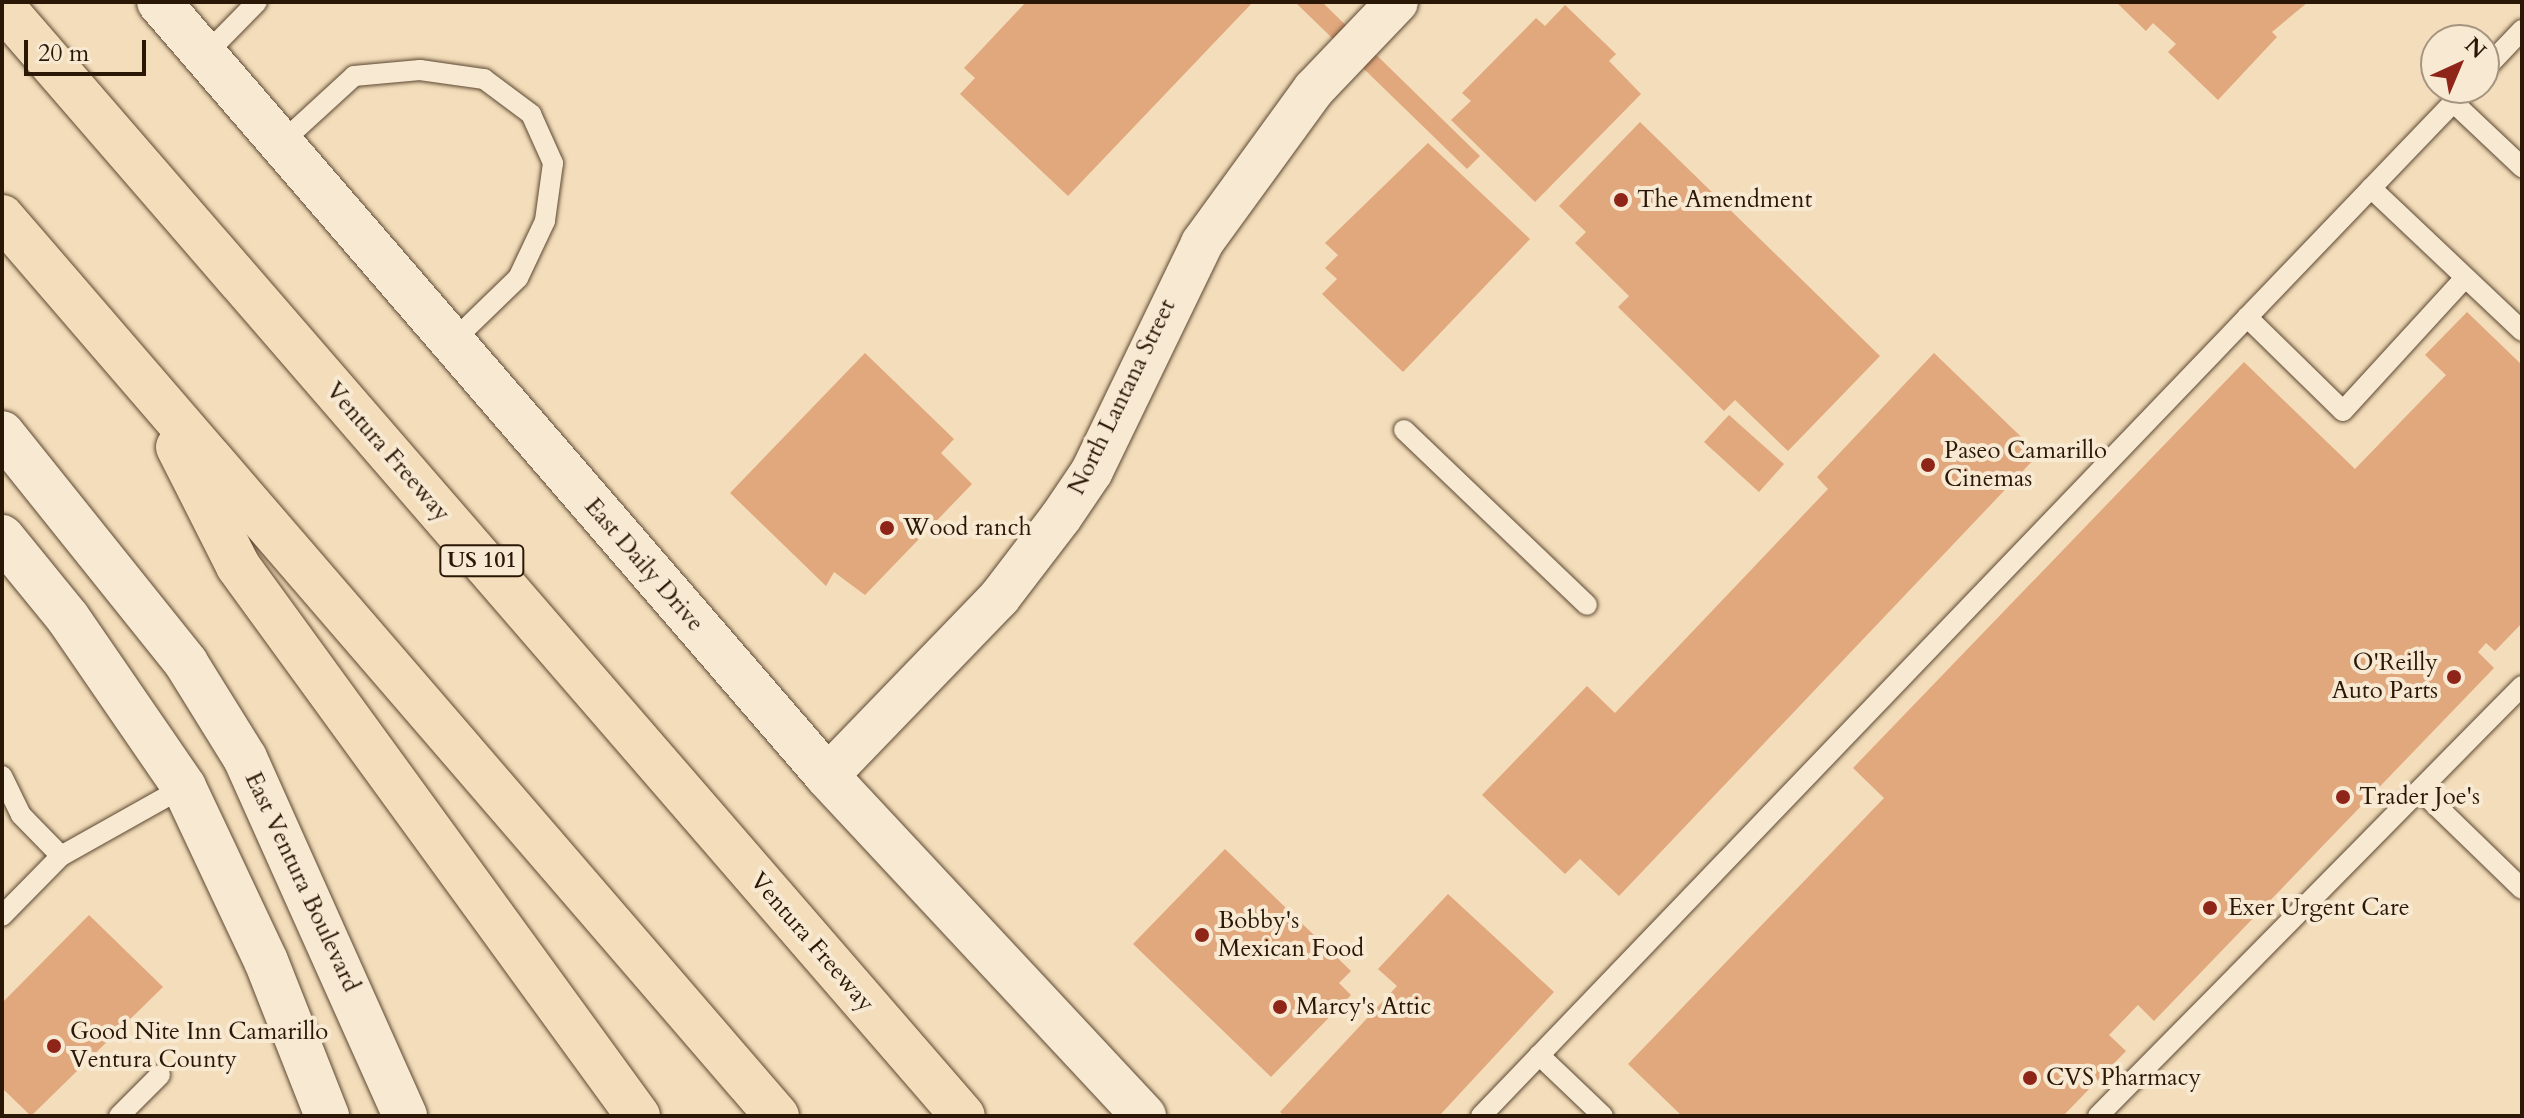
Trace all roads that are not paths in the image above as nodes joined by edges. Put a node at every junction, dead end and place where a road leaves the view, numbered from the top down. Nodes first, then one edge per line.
1 (159, 2) edge
2 (257, 2) edge
3 (1397, 2) edge
4 (2, 6) edge
5 (2522, 30) edge
6 (2500, 53) edge
7 (205, 55) junction
8 (2451, 104) edge
9 (2468, 104) edge
10 (281, 143) junction
11 (2522, 167) edge
12 (2371, 188) junction
13 (2, 217) edge
14 (2465, 278) junction
15 (2247, 317) junction
16 (2522, 331) edge
17 (451, 343) junction
18 (147, 384) junction
19 (1404, 430) dead end
20 (2, 433) edge
21 (2, 537) edge
22 (1587, 605) dead end
23 (2522, 686) edge
24 (2, 776) edge
25 (827, 776) junction
26 (184, 787) junction
27 (2420, 790) junction
28 (61, 856) junction
29 (2522, 889) edge
30 (2, 916) edge
31 (1539, 1055) junction
32 (160, 1075) dead end
33 (119, 1116) edge
34 (327, 1116) edge
35 (405, 1116) edge
36 (638, 1116) edge
37 (777, 1116) edge
38 (963, 1116) edge
39 (1144, 1116) edge
40 (1481, 1116) edge
41 (1603, 1116) edge
42 (2098, 1116) edge

1 - 7 main road, East Daily Drive
2 - 7 lane
3 - 25 street, North Lantana Street
4 - 38 highway, Ventura Freeway / US 101
5 - 6 lane
7 - 10 main road, East Daily Drive
8 - 12 lane
9 - 11 lane
10 - 17 main road, East Daily Drive
10 - 17 lane
12 - 14 lane
12 - 15 lane
13 - 18 highway
14 - 15 lane
14 - 16 lane
15 - 31 lane
17 - 25 main road, East Daily Drive
18 - 36 highway
18 - 37 highway
19 - 22 lane
20 - 35 main road, East Ventura Boulevard
21 - 26 main road
23 - 27 lane
24 - 28 lane
25 - 39 main road, East Daily Drive
26 - 28 lane
26 - 34 main road
27 - 29 lane
27 - 42 lane
28 - 30 lane
31 - 40 lane
31 - 41 lane
32 - 33 lane

